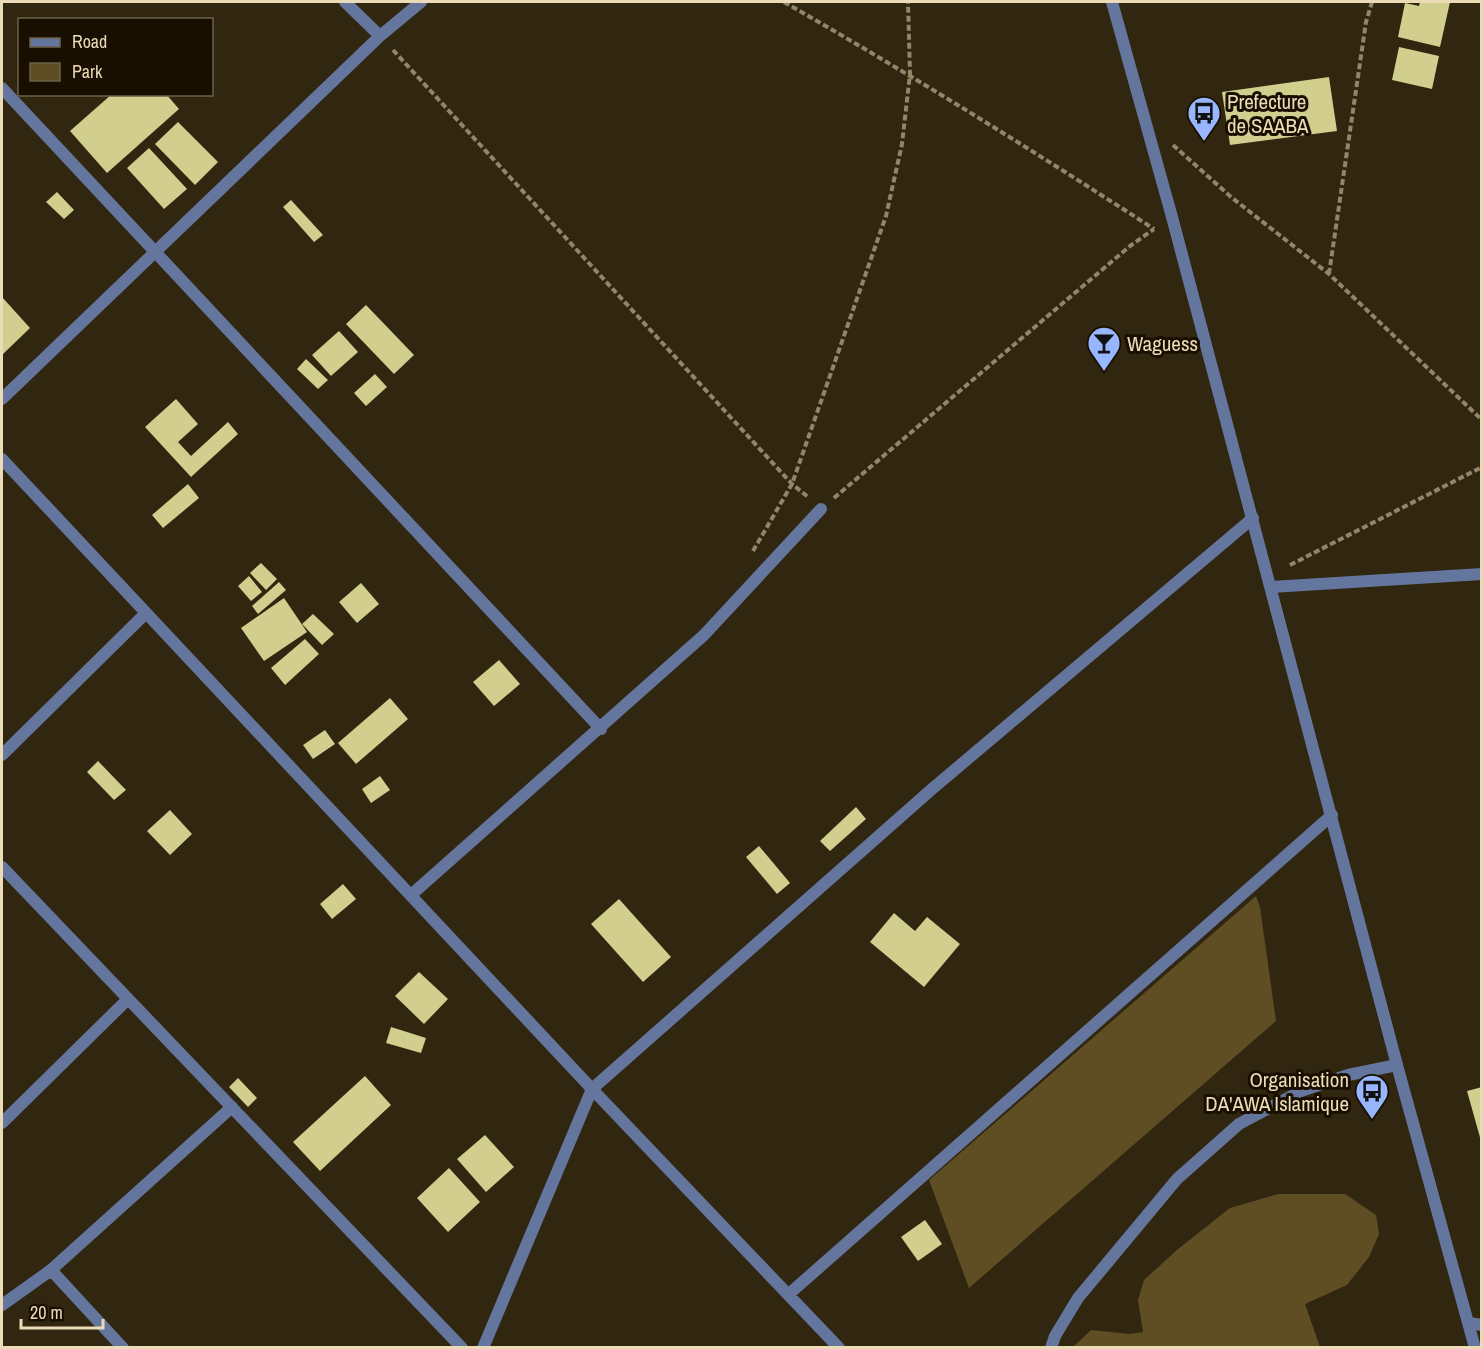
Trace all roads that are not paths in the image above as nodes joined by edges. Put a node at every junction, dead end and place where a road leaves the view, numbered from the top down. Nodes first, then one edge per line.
1 (345, 2) edge
2 (421, 2) edge
3 (1112, 2) edge
4 (380, 36) junction
5 (2, 88) edge
6 (154, 252) junction
7 (2, 399) edge
8 (2, 459) edge
9 (821, 509) road end
10 (1253, 518) junction
11 (1482, 574) edge
12 (1270, 581) junction
13 (146, 613) junction
14 (601, 729) junction
15 (2, 755) edge
16 (1332, 814) junction
17 (2, 867) edge
18 (411, 895) junction
19 (128, 999) junction
20 (1397, 1065) junction
21 (592, 1089) junction
22 (231, 1107) junction
23 (2, 1123) edge
24 (51, 1270) junction
25 (789, 1294) junction
26 (2, 1305) edge
27 (1475, 1324) edge
28 (123, 1347) edge
29 (462, 1347) edge
30 (483, 1347) edge
31 (839, 1347) edge
32 (1051, 1347) edge
33 (1475, 1347) edge

1 - 4 street
2 - 4 street
3 - 10 street
4 - 6 street
5 - 6 street
6 - 7 street
6 - 14 street
8 - 13 street
9 - 14 street
10 - 12 street
10 - 21 street
11 - 12 street
12 - 16 street
13 - 15 street
13 - 18 street
14 - 18 street
16 - 20 street
16 - 25 street
17 - 19 street
18 - 21 street
19 - 22 street
19 - 23 street
20 - 27 street
20 - 32 street
21 - 25 street
21 - 30 street
22 - 24 street
22 - 29 street
24 - 26 street
24 - 28 street
25 - 31 street
27 - 33 street

